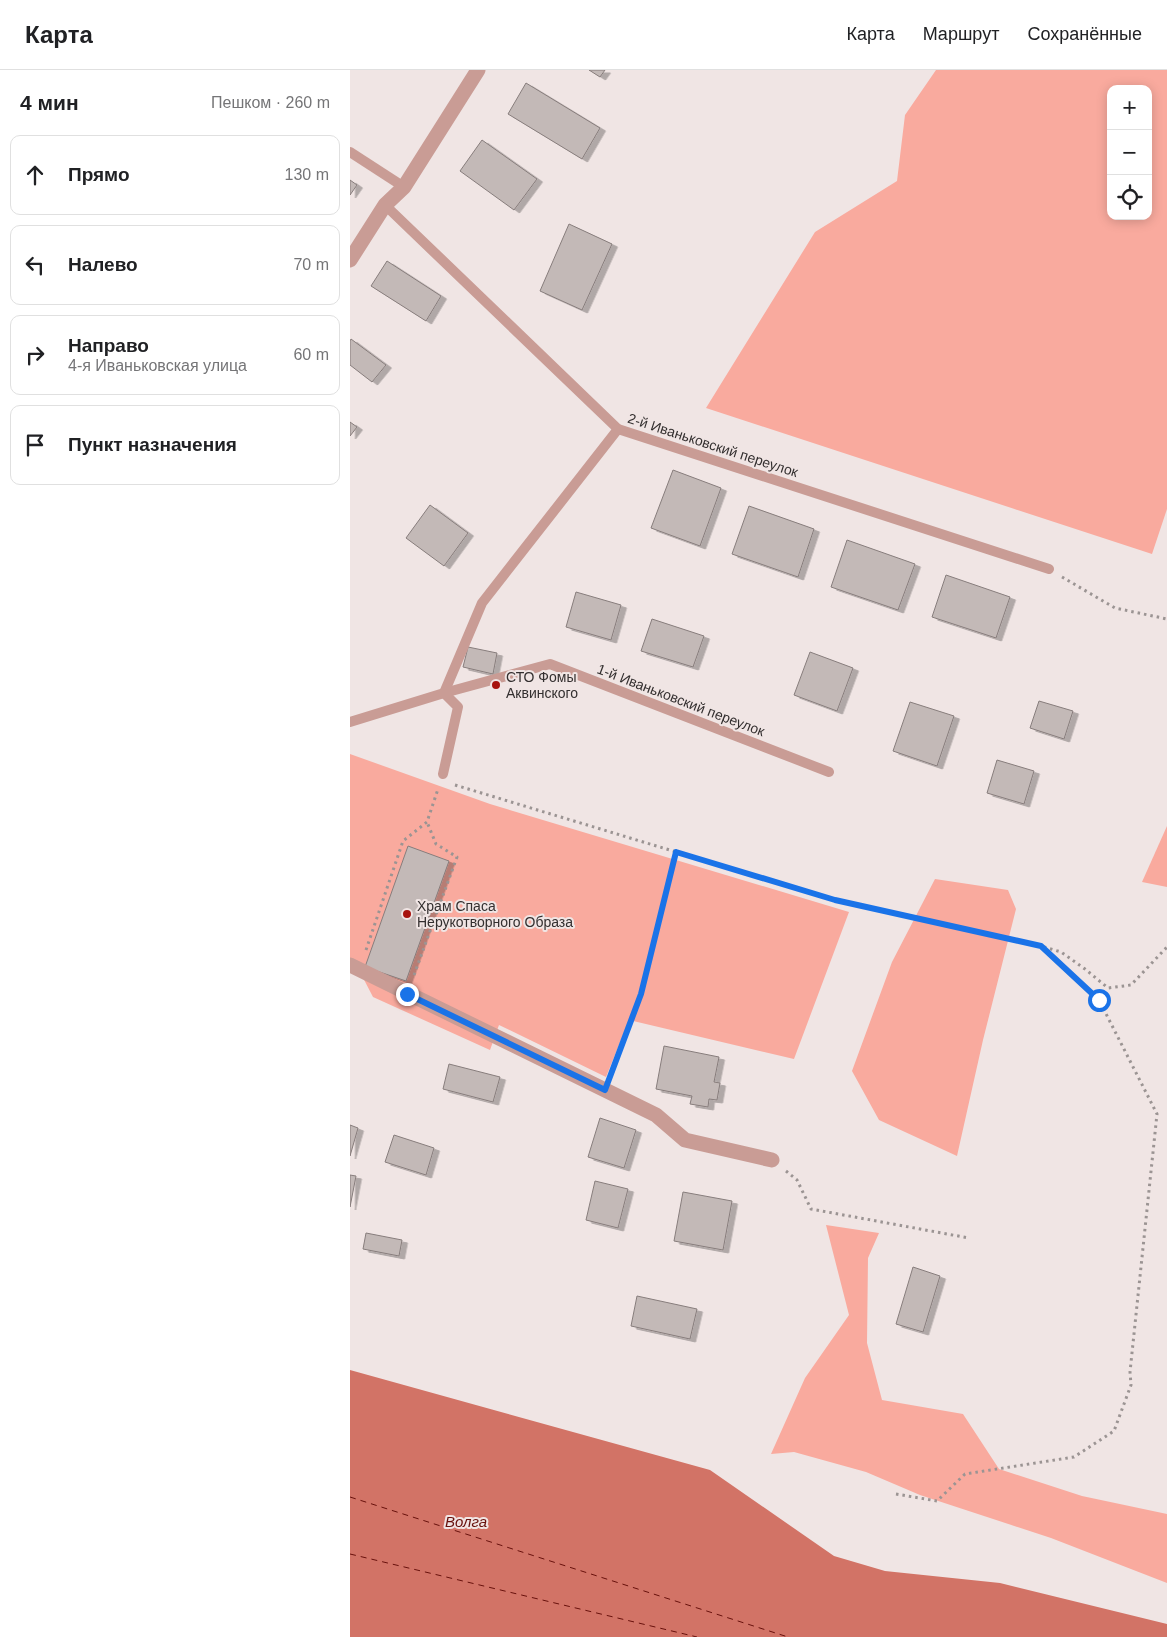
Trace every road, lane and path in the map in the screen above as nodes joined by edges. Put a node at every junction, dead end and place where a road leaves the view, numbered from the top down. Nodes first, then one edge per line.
1 (478, 70) edge
2 (350, 152) edge
3 (404, 187) junction
4 (385, 206) junction
5 (350, 260) edge
6 (618, 429) junction
7 (1048, 569) joint
8 (1167, 619) edge
9 (444, 693) junction
10 (350, 722) edge
11 (829, 772) dead end
12 (441, 777) junction
13 (427, 822) junction
14 (676, 852) junction
15 (1041, 946) junction
16 (1167, 946) edge
17 (355, 968) edge
18 (407, 994) junction
19 (605, 1090) junction
20 (772, 1160) joint
21 (969, 1238) dead end
22 (896, 1494) dead end

1 - 3 street
2 - 3 lane
3 - 4 street
4 - 5 street
4 - 6 lane, 2-й Иваньковский переулок
6 - 7 lane, 2-й Иваньковский переулок
6 - 9 lane
7 - 8 path
9 - 10 lane, 1-й Иваньковский переулок
9 - 11 lane, 1-й Иваньковский переулок
9 - 12 lane
12 - 13 path
12 - 14 path
13 - 17 path
13 - 18 path
14 - 15 path
14 - 19 path
15 - 16 path
15 - 22 path
17 - 18 street
18 - 19 street
19 - 20 street
20 - 21 path

